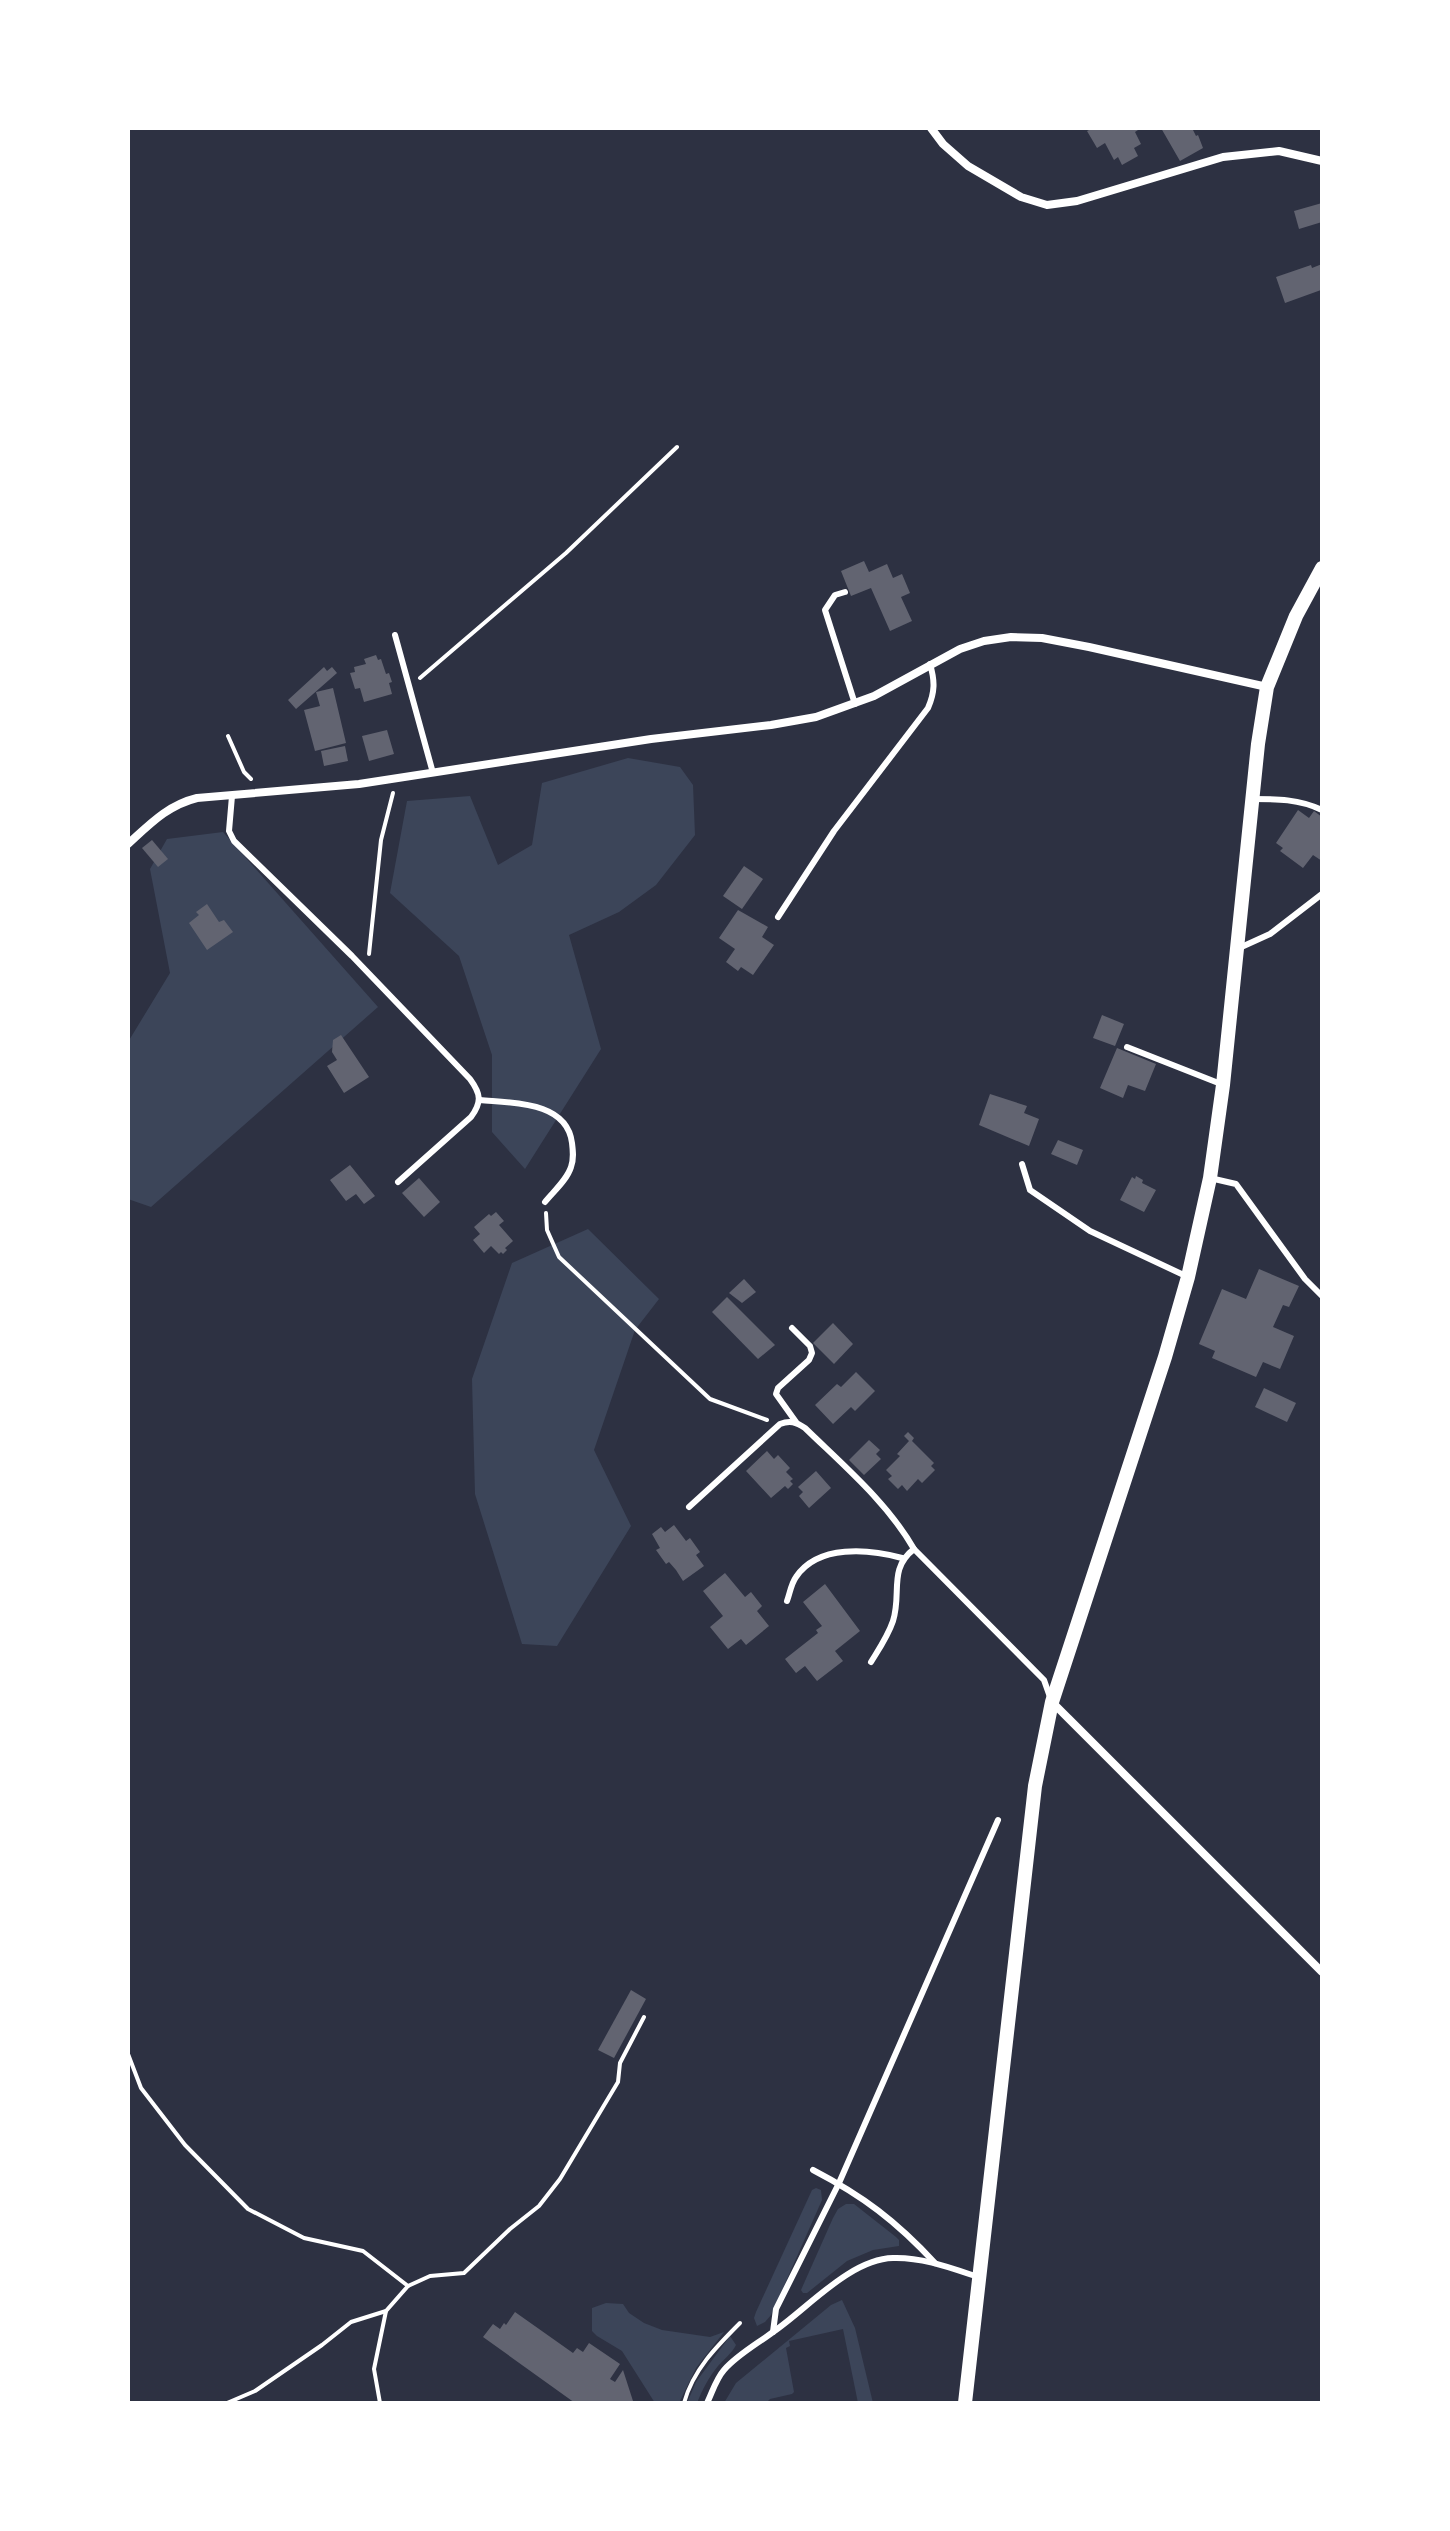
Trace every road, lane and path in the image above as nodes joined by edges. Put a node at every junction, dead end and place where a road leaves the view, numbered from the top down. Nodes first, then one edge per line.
1 (931, 128) edge
2 (1322, 161) edge
3 (677, 447) dead end
4 (1322, 568) edge
5 (845, 592) dead end
6 (395, 635) dead end
7 (930, 664) junction
8 (410, 686) junction
9 (1267, 687) junction
10 (855, 704) junction
11 (228, 736) dead end
12 (433, 773) junction
13 (261, 793) junction
14 (232, 796) junction
15 (1252, 799) junction
16 (389, 808) dead end
17 (1322, 810) edge
18 (128, 844) edge
19 (1322, 894) edge
20 (778, 917) dead end
21 (1237, 949) junction
22 (367, 972) junction
23 (1127, 1047) dead end
24 (1223, 1085) junction
25 (480, 1100) junction
26 (1022, 1164) dead end
27 (1210, 1178) junction
28 (398, 1182) dead end
29 (545, 1202) joint
30 (1188, 1277) junction
31 (1322, 1296) edge
32 (792, 1328) dead end
33 (796, 1422) junction
34 (780, 1424) junction
35 (689, 1507) dead end
36 (914, 1549) junction
37 (902, 1558) junction
38 (787, 1601) dead end
39 (871, 1662) dead end
40 (1052, 1702) junction
41 (998, 1820) dead end
42 (1322, 1972) edge
43 (644, 2017) dead end
44 (128, 2054) edge
45 (813, 2170) dead end
46 (839, 2183) junction
47 (935, 2263) junction
48 (978, 2277) junction
49 (408, 2286) junction
50 (386, 2311) junction
51 (740, 2323) dead end
52 (773, 2332) junction
53 (227, 2403) edge
54 (380, 2403) edge
55 (684, 2403) edge
56 (707, 2403) edge
57 (965, 2403) edge

1 - 2 street
3 - 8 path
4 - 9 street
5 - 10 lane
6 - 8 lane
7 - 9 street
7 - 10 street
7 - 20 lane
8 - 12 lane
9 - 15 street
10 - 12 street
11 - 13 path
12 - 13 street
13 - 14 street
14 - 18 street
14 - 22 lane
15 - 17 lane
15 - 21 street
16 - 22 path
19 - 21 lane
21 - 24 street
22 - 25 lane
23 - 24 lane
24 - 27 street
25 - 28 lane
25 - 29 lane
26 - 30 lane
27 - 30 street
27 - 31 lane
29 - 34 path
30 - 40 street
32 - 33 lane
33 - 34 lane
33 - 36 lane
34 - 35 lane
36 - 37 lane
36 - 40 lane
37 - 38 lane
37 - 39 lane
40 - 42 street
40 - 48 street
41 - 46 lane
43 - 49 path
44 - 49 path
45 - 46 lane
46 - 47 lane
46 - 52 lane
47 - 48 lane
47 - 52 lane
48 - 57 street
49 - 50 path
50 - 53 path
50 - 54 path
51 - 55 path
52 - 56 lane

